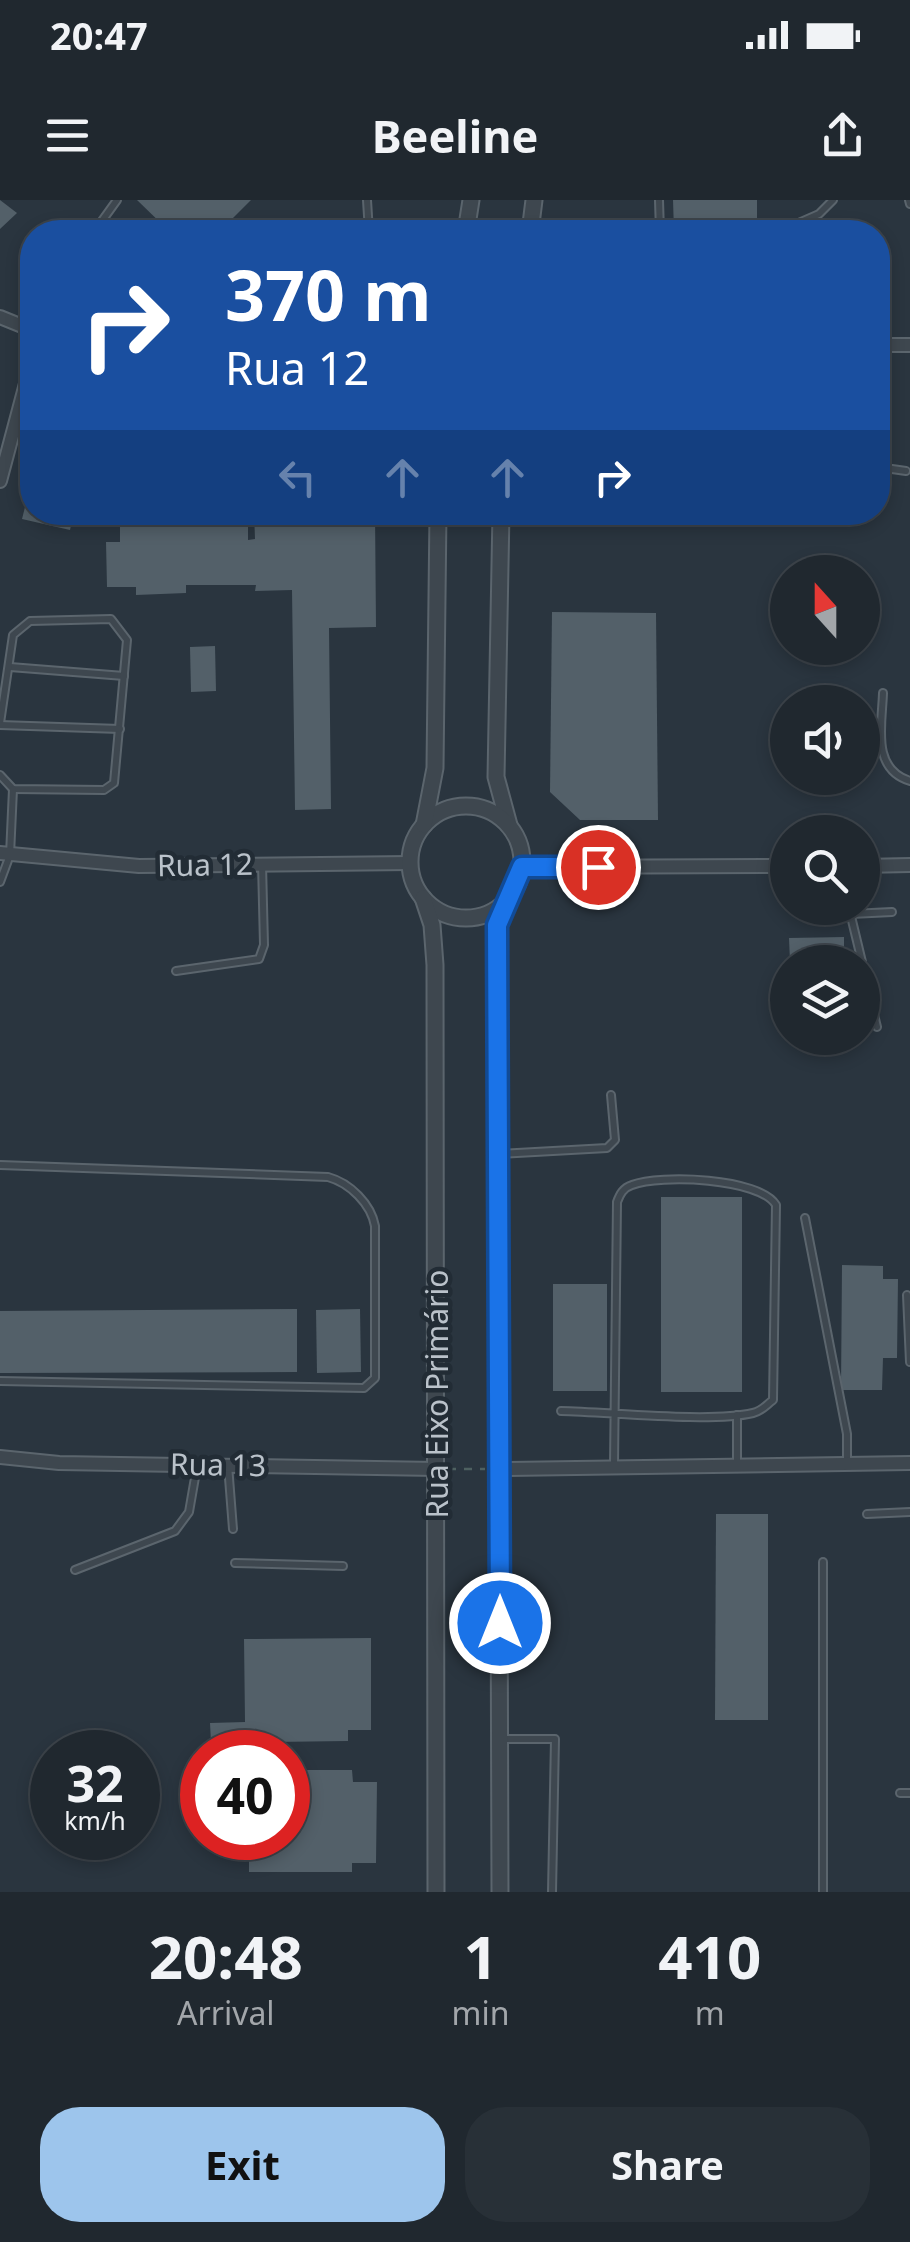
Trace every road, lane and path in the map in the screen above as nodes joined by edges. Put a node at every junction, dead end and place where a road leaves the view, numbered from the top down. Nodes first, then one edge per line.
1 (833, 200) edge
2 (804, 220) edge
3 (20, 406) edge
4 (890, 469) edge
5 (906, 471) dead end
6 (0, 481) edge
7 (438, 525) edge
8 (502, 525) edge
9 (10, 668) junction
10 (124, 676) junction
11 (884, 692) dead end
12 (0, 724) edge
13 (120, 729) junction
14 (0, 776) edge
15 (910, 781) edge
16 (13, 789) junction
17 (424, 825) junction
18 (511, 828) junction
19 (5, 854) edge
20 (262, 862) junction
21 (410, 863) junction
22 (910, 865) edge
23 (770, 866) edge
24 (880, 866) edge
25 (522, 867) junction
26 (0, 882) edge
27 (422, 898) junction
28 (502, 905) junction
29 (880, 912) edge
30 (892, 912) dead end
31 (176, 971) dead end
32 (612, 1094) dead end
33 (498, 1154) junction
34 (0, 1165) edge
35 (805, 1218) dead end
36 (907, 1294) dead end
37 (910, 1362) edge
38 (0, 1381) edge
39 (561, 1412) dead end
40 (617, 1412) junction
41 (737, 1415) junction
42 (0, 1457) edge
43 (197, 1464) junction
44 (228, 1464) junction
45 (910, 1464) edge
46 (847, 1465) junction
47 (614, 1466) junction
48 (737, 1466) junction
49 (437, 1469) junction
50 (500, 1469) junction
51 (910, 1512) edge
52 (867, 1514) dead end
53 (233, 1528) dead end
54 (822, 1562) dead end
55 (235, 1563) dead end
56 (343, 1566) dead end
57 (75, 1570) dead end
58 (500, 1739) junction
59 (900, 1793) dead end
60 (910, 1793) edge
61 (436, 1892) edge
62 (500, 1892) edge
63 (552, 1892) edge
64 (823, 1892) edge

1 - 2 lane
3 - 6 street
4 - 5 lane
7 - 17 street
8 - 18 street
9 - 10 lane
9 - 10 lane
9 - 12 lane
10 - 13 lane
11 - 15 lane
12 - 13 lane
13 - 16 lane
14 - 16 lane
16 - 19 lane
17 - 18 street
17 - 21 street
18 - 25 street
19 - 20 street, Rua 12
19 - 26 lane
20 - 21 street, Rua 12
20 - 31 lane
21 - 27 street
22 - 24 street
23 - 25 street
25 - 28 street
27 - 28 street
27 - 49 street, Rua Eixo Primário
28 - 33 street, Rua Eixo Primário
29 - 30 lane
32 - 33 lane
33 - 50 street, Rua Eixo Primário
34 - 38 lane
35 - 46 lane
36 - 37 lane
39 - 40 lane
40 - 41 lane
40 - 41 lane
40 - 47 lane
41 - 48 lane
42 - 43 street, Rua 13
43 - 44 street, Rua 13
43 - 57 lane
44 - 49 street, Rua 13
44 - 53 lane
45 - 46 street
46 - 48 street
47 - 48 street
47 - 50 street
49 - 50 path
49 - 61 street, Rua Eixo Primário
50 - 58 street, Rua Eixo Primário
51 - 52 lane
54 - 64 lane
55 - 56 lane
58 - 62 street, Rua Eixo Primário
58 - 63 lane
59 - 60 lane

